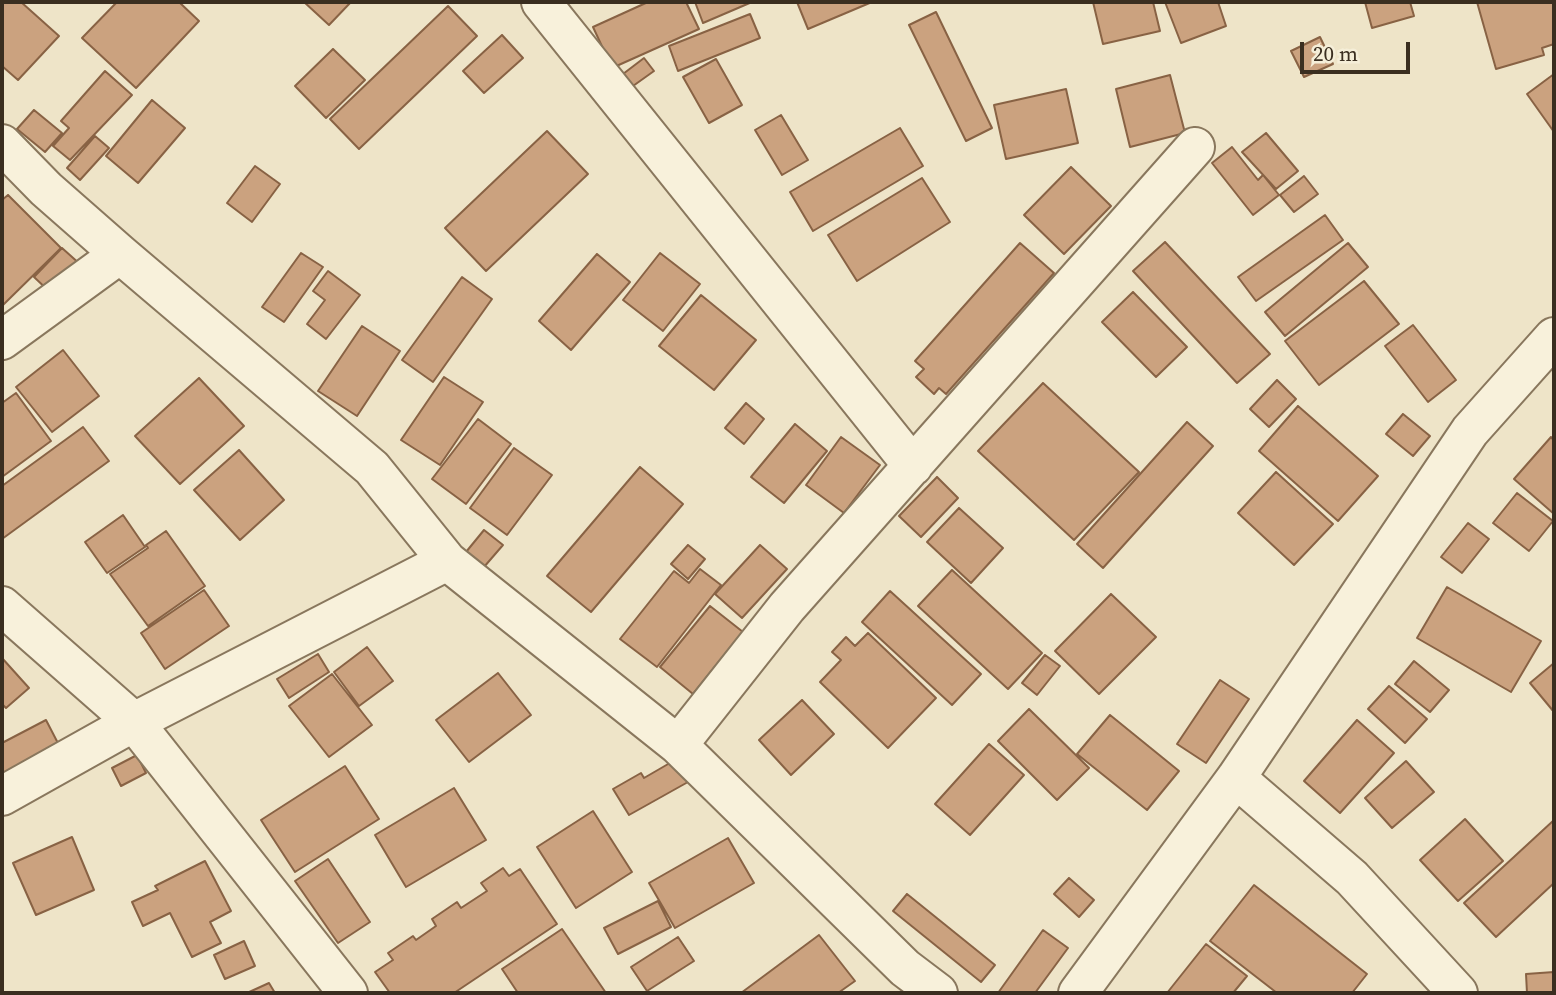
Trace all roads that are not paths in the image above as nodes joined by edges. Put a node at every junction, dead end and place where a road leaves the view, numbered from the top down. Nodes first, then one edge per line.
1 (541, 2) edge
2 (2, 144) edge
3 (1195, 147) dead end
4 (120, 254) junction
5 (1554, 337) edge
6 (2, 340) edge
7 (913, 466) junction
8 (447, 561) junction
9 (2, 606) edge
10 (134, 722) junction
11 (678, 745) junction
12 (1236, 778) junction
13 (2, 796) edge
14 (348, 993) edge
15 (938, 993) edge
16 (1078, 993) edge
17 (1458, 993) edge

1 - 7 street
2 - 4 street
3 - 7 street
4 - 6 street
4 - 8 street
5 - 12 street
7 - 11 street
8 - 10 street
8 - 11 street
9 - 10 street
10 - 13 street
10 - 14 street
11 - 15 street
12 - 16 street
12 - 17 street

